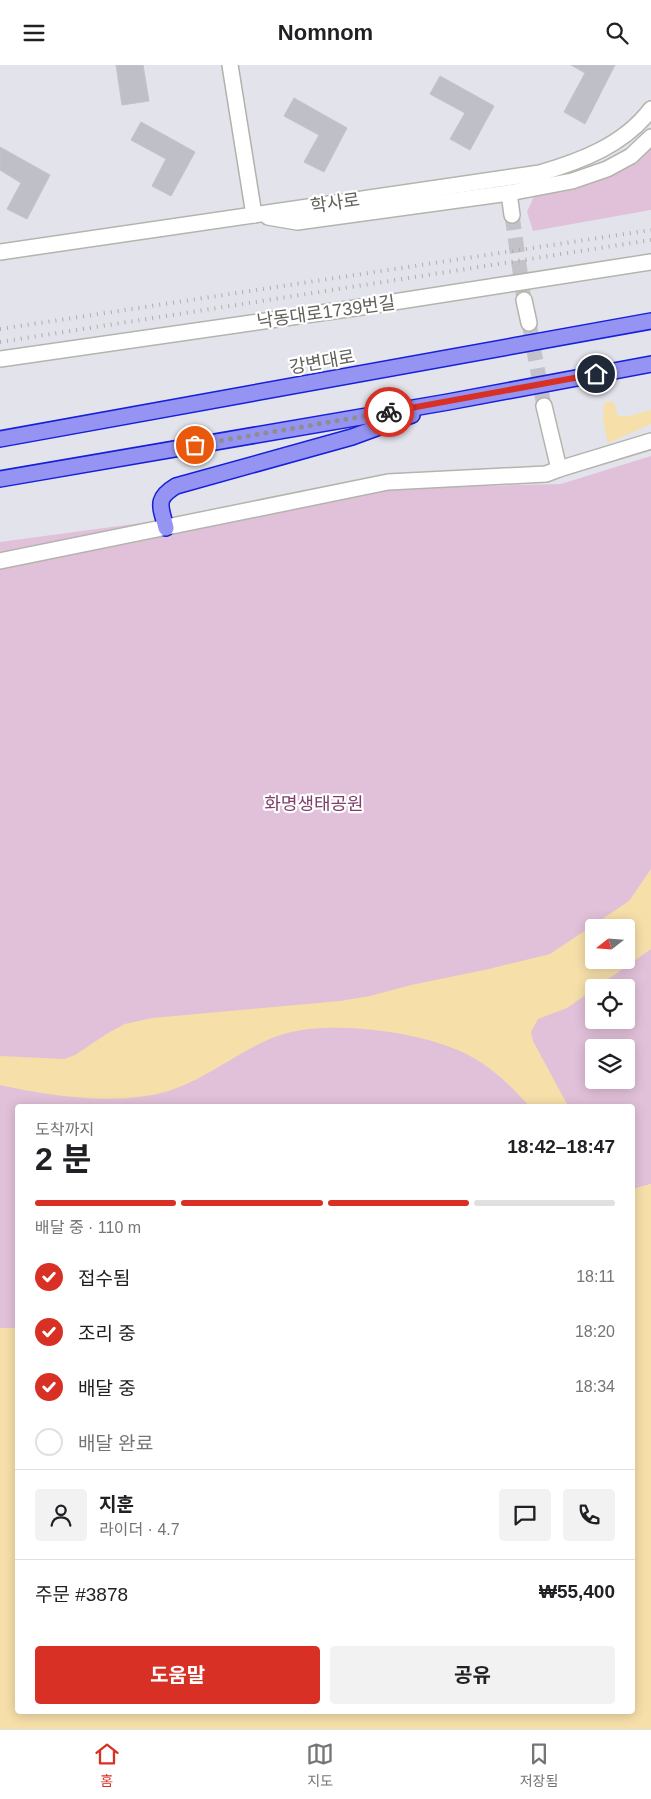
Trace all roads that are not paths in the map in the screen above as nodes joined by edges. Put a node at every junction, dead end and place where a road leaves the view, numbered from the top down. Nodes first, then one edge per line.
1 (230, 65) edge
2 (651, 109) edge
3 (651, 137) edge
4 (509, 193) junction
5 (254, 215) junction
6 (512, 215) tunnel mouth
7 (0, 252) edge
8 (651, 262) edge
9 (524, 300) tunnel mouth
10 (651, 321) edge
11 (529, 323) tunnel mouth
12 (0, 359) edge
13 (651, 364) edge
14 (448, 402) junction
15 (544, 406) tunnel mouth
16 (0, 439) edge
17 (651, 441) edge
18 (559, 469) junction
19 (0, 479) edge
20 (166, 528) junction
21 (0, 561) edge

1 - 5 street
2 - 5 street, 학사로
3 - 4 street
4 - 5 street
4 - 6 street
5 - 7 street, 학사로
8 - 12 street, 낙동대로1739번길
9 - 11 street
10 - 16 highway, 강변대로
13 - 14 highway
14 - 19 highway
14 - 20 highway
15 - 18 street
17 - 18 street
18 - 20 street
20 - 21 street

